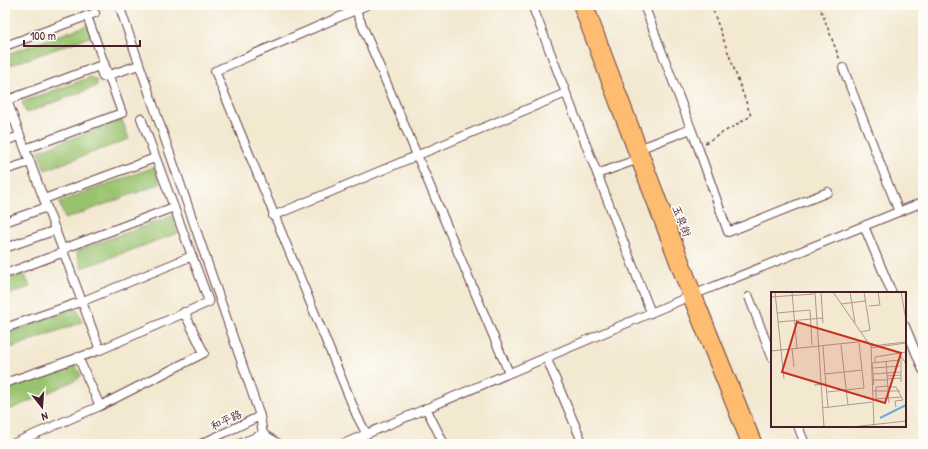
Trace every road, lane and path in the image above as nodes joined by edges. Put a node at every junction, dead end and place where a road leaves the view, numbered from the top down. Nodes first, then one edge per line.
1 (119, 5) edge
2 (367, 5) edge
3 (542, 5) edge
4 (578, 5) edge
5 (588, 5) edge
6 (644, 5) edge
7 (711, 5) edge
8 (819, 5) edge
9 (533, 6) edge
10 (355, 7) edge
11 (95, 13) dead end
12 (87, 16) junction
13 (5, 46) edge
14 (139, 65) junction
15 (843, 68) joint
16 (110, 75) junction
17 (566, 93) junction
18 (6, 99) edge
19 (141, 118) dead end
20 (691, 129) junction
21 (20, 136) junction
22 (5, 141) edge
23 (698, 147) junction
24 (25, 149) junction
25 (637, 153) junction
26 (417, 155) junction
27 (155, 158) junction
28 (30, 162) junction
29 (5, 170) edge
30 (597, 174) junction
31 (828, 192) dead end
32 (923, 202) edge
33 (46, 203) junction
34 (174, 207) junction
35 (899, 212) junction
36 (273, 216) junction
37 (5, 222) edge
38 (864, 226) junction
39 (56, 230) junction
40 (5, 248) edge
41 (64, 250) junction
42 (192, 256) junction
43 (5, 274) edge
44 (892, 292) edge
45 (692, 295) junction
46 (749, 296) dead end
47 (83, 301) junction
48 (184, 312) junction
49 (651, 312) junction
50 (5, 328) edge
51 (906, 328) edge
52 (100, 350) junction
53 (771, 354) edge
54 (546, 357) junction
55 (78, 358) junction
56 (923, 370) edge
57 (509, 373) junction
58 (5, 383) edge
59 (100, 406) junction
60 (426, 408) junction
61 (260, 416) junction
62 (798, 427) edge
63 (366, 433) junction
64 (263, 434) junction
65 (12, 444) edge
66 (200, 444) edge
67 (239, 444) edge
68 (279, 444) edge
69 (343, 444) edge
70 (444, 444) edge
71 (583, 444) edge
72 (747, 444) edge
73 (757, 444) edge
74 (805, 444) edge

1 - 14 street
2 - 10 street
3 - 9 street
4 - 25 main road, 玉泉街
5 - 25 main road, 玉泉街
6 - 20 street
7 - 23 path
8 - 15 path
9 - 17 street
10 - 26 street
10 - 36 street
11 - 12 street
12 - 13 street
12 - 16 street
14 - 16 street
14 - 61 street
15 - 35 street
16 - 18 street
16 - 24 street
17 - 26 street
17 - 30 street
18 - 21 street
19 - 27 street
20 - 23 street
20 - 25 street
21 - 22 street
21 - 24 street
23 - 31 street
24 - 28 street
25 - 30 street
25 - 45 main road, 玉泉街
26 - 36 street
26 - 57 street
27 - 33 street
27 - 34 street
28 - 29 street
28 - 33 street
30 - 49 street
32 - 35 street
33 - 37 street
33 - 39 street
34 - 41 street
34 - 42 street
35 - 38 street
36 - 63 street
38 - 44 street
38 - 45 street
39 - 40 street
39 - 41 street
41 - 43 street
41 - 47 street
42 - 47 street
42 - 48 street
45 - 49 street
45 - 72 main road, 玉泉街
45 - 73 main road, 玉泉街
46 - 53 street
47 - 50 street
47 - 52 street
48 - 52 street
48 - 59 street
49 - 54 street
51 - 56 street
52 - 55 street
54 - 57 street
54 - 71 street
55 - 58 street
55 - 59 street
57 - 60 street
59 - 65 street
60 - 63 street
60 - 70 street
61 - 64 street
61 - 66 street, 和平路
62 - 74 street
63 - 69 street
64 - 67 street
64 - 68 street

